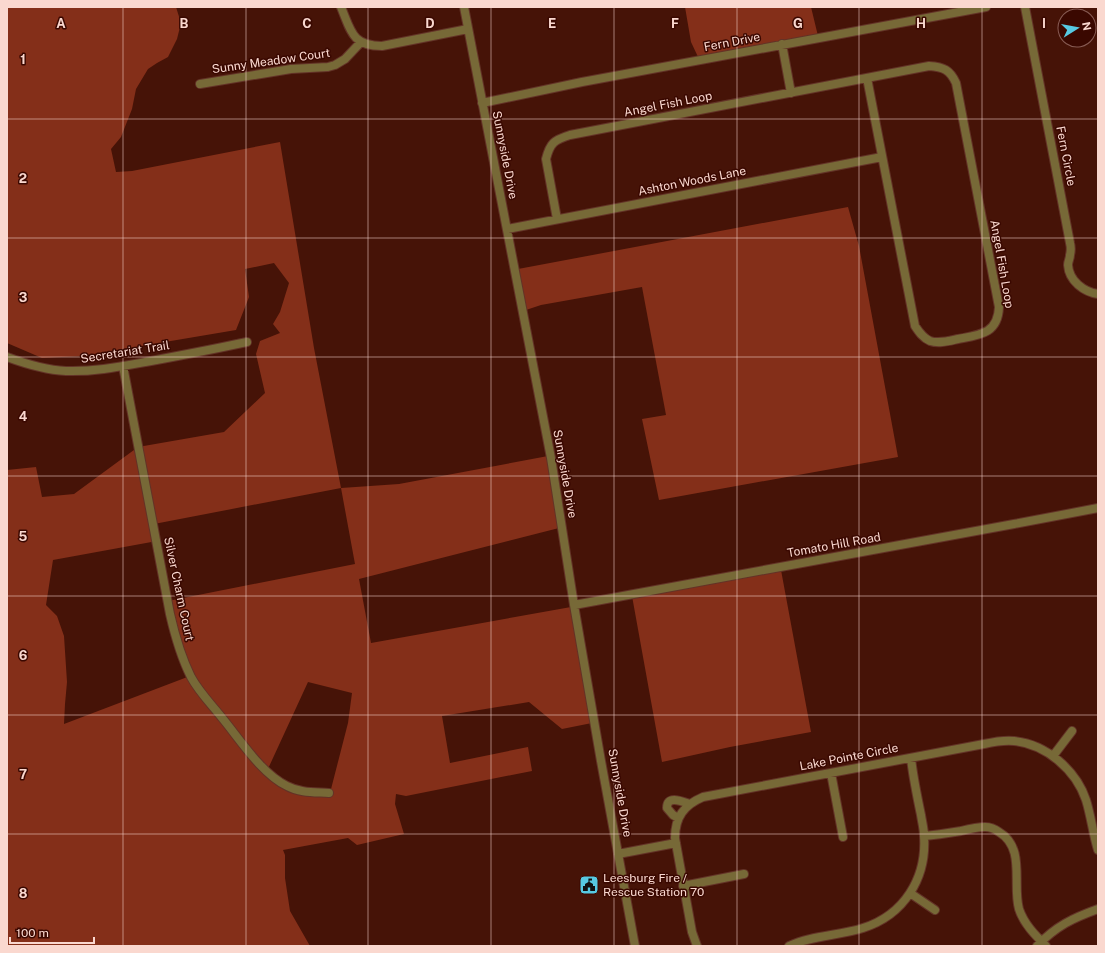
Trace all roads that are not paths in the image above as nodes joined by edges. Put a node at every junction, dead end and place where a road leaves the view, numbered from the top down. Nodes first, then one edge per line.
1 (341, 7) edge
2 (464, 7) edge
3 (986, 7) edge
4 (1025, 7) edge
5 (468, 29) junction
6 (360, 42) junction
7 (782, 44) junction
8 (867, 78) junction
9 (200, 84) dead end
10 (791, 93) junction
11 (482, 102) junction
12 (882, 157) junction
13 (557, 219) junction
14 (507, 229) junction
15 (1098, 294) edge
16 (247, 342) dead end
17 (7, 357) edge
18 (124, 366) junction
19 (1098, 508) edge
20 (574, 605) junction
21 (1072, 731) dead end
22 (1053, 756) junction
23 (911, 758) junction
24 (831, 773) junction
25 (329, 793) dead end
26 (690, 804) junction
27 (678, 818) junction
28 (924, 836) junction
29 (844, 838) dead end
30 (676, 843) junction
31 (1098, 850) edge
32 (618, 854) junction
33 (744, 874) dead end
34 (683, 886) junction
35 (910, 893) junction
36 (1098, 909) edge
37 (935, 910) dead end
38 (1041, 944) edge
39 (635, 946) edge
40 (697, 946) edge
41 (789, 946) edge

1 - 6 street
2 - 5 street, Sunnyside Drive
3 - 7 street, Fern Drive
4 - 15 street, Fern Circle
5 - 6 street
5 - 11 street, Sunnyside Drive
6 - 9 street, Sunny Meadow Court
7 - 10 street
7 - 11 street, Fern Drive
8 - 10 street, Angel Fish Loop
8 - 12 street, Angel Fish Loop
8 - 12 street, Angel Fish Loop
10 - 13 street, Angel Fish Loop
11 - 14 street, Sunnyside Drive
12 - 13 street, Ashton Woods Lane
13 - 14 street, Ashton Woods Lane
14 - 20 street, Sunnyside Drive
16 - 18 street, Secretariat Trail
17 - 18 street, Secretariat Trail
18 - 25 street, Silver Charm Court
19 - 20 street, Tomato Hill Road
20 - 32 street, Sunnyside Drive
21 - 22 street
22 - 23 street, Lake Pointe Circle
22 - 31 street, Lake Pointe Circle
23 - 24 street, Lake Pointe Circle
23 - 28 street
24 - 26 street, Lake Pointe Circle
24 - 29 street
26 - 27 street, Lake Pointe Circle
26 - 27 street
27 - 30 street
28 - 35 street
28 - 38 street
30 - 32 street
30 - 34 street
32 - 39 street, Sunnyside Drive
33 - 34 street
34 - 40 street
35 - 37 street
35 - 41 street
36 - 38 street

